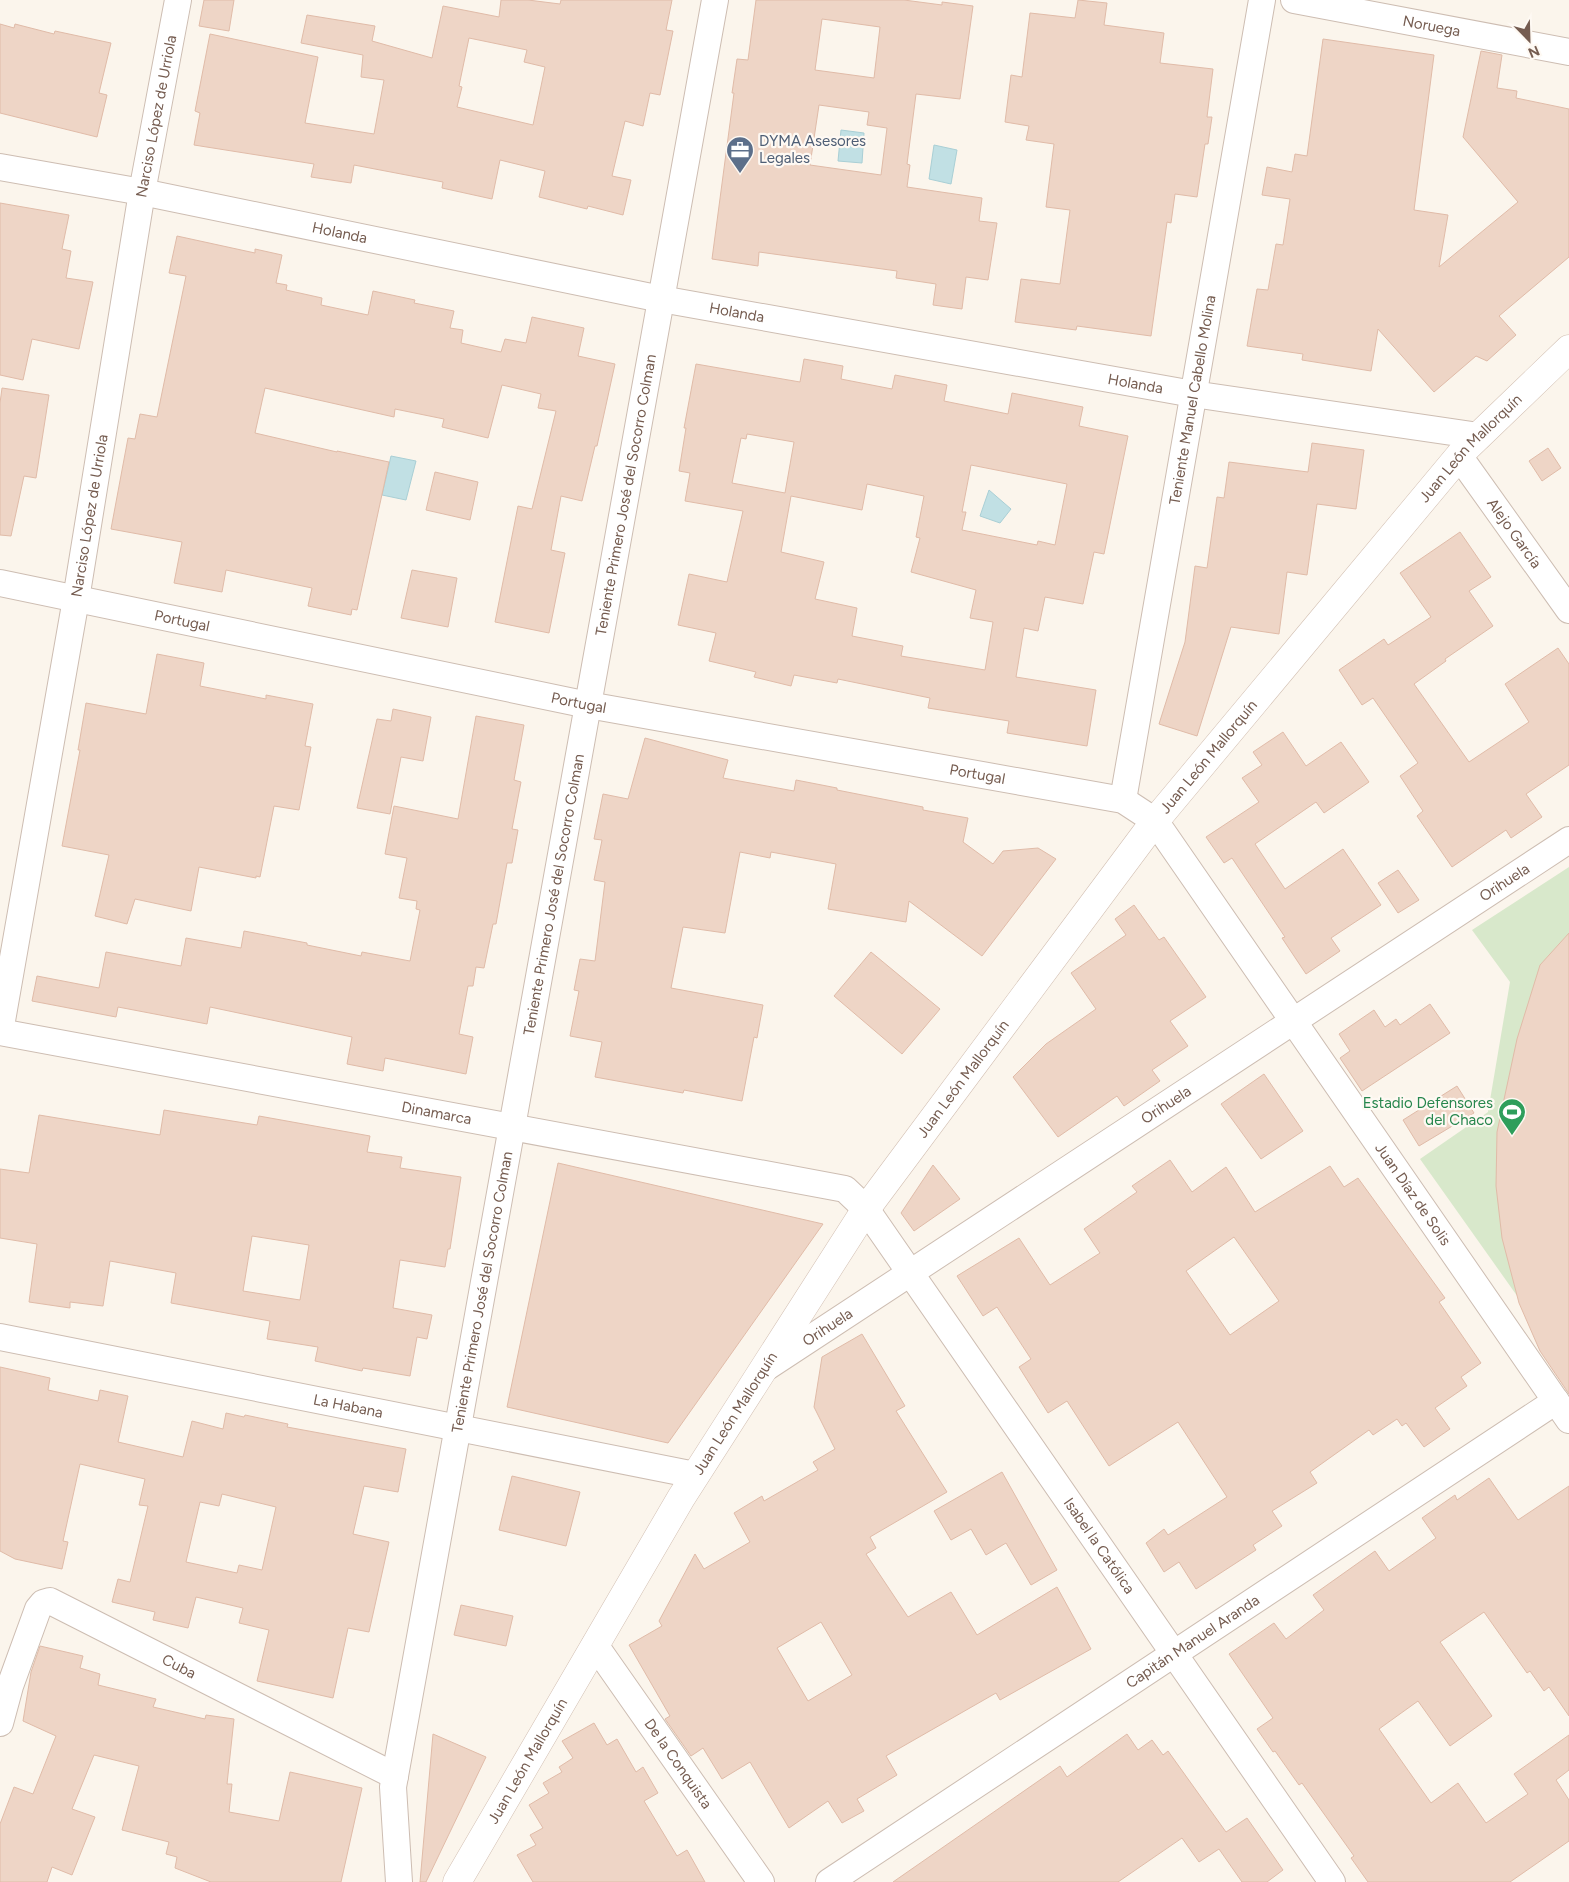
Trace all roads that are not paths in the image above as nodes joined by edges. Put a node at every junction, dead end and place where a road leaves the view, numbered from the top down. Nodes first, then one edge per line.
1 (178, 0) edge
2 (715, 0) edge
3 (1262, 0) edge
4 (1294, 0) edge
5 (1569, 52) edge
6 (0, 167) edge
7 (142, 192) junction
8 (661, 299) junction
9 (1569, 348) edge
10 (1193, 394) junction
11 (1479, 436) junction
12 (1459, 456) junction
13 (0, 583) edge
14 (76, 598) junction
15 (1569, 610) edge
16 (588, 705) junction
17 (1123, 800) junction
18 (1156, 821) junction
19 (1569, 840) edge
20 (1294, 1022) junction
21 (0, 1032) edge
22 (512, 1128) junction
23 (866, 1209) junction
24 (911, 1274) junction
25 (0, 1336) edge
26 (764, 1368) junction
27 (1562, 1411) edge
28 (458, 1428) junction
29 (695, 1475) junction
30 (595, 1645) junction
31 (1174, 1654) junction
32 (5, 1684) edge
33 (0, 1723) edge
34 (394, 1781) junction
35 (399, 1882) edge
36 (457, 1882) edge
37 (761, 1882) edge
38 (829, 1882) edge
39 (1332, 1882) edge

1 - 7 street, Narciso López de Urriola
2 - 8 street, Teniente Primero José del Socorro Colman
3 - 10 street, Teniente Manuel Cabello Molina
4 - 5 street, Noruega
6 - 7 street, Holanda
7 - 8 street, Holanda
7 - 14 street, Narciso López de Urriola
8 - 10 street, Holanda
8 - 16 street, Teniente Primero José del Socorro Colman
9 - 11 street, Juan León Mallorquín
10 - 11 street, Holanda
10 - 17 street, Teniente Manuel Cabello Molina
11 - 12 street, Juan León Mallorquín
12 - 15 street, Alejo García
12 - 18 street, Juan León Mallorquín
13 - 14 street, Portugal
14 - 16 street, Portugal
14 - 21 street, Narciso López de Urriola
16 - 17 street, Portugal
16 - 22 street, Teniente Primero José del Socorro Colman
17 - 18 street, Portugal
18 - 20 street, Juan Díaz de Solis
18 - 23 street, Juan León Mallorquín
19 - 20 street, Orihuela
20 - 24 street, Orihuela
20 - 27 street, Juan Díaz de Solis
21 - 22 street, Dinamarca
22 - 23 street, Dinamarca
22 - 28 street, Teniente Primero José del Socorro Colman
23 - 24 street, Isabel la Católica
23 - 26 street, Juan León Mallorquín
24 - 26 street, Orihuela
24 - 31 street, Isabel la Católica
25 - 28 street, La Habana
26 - 29 street, Juan León Mallorquín
27 - 31 street, Capitán Manuel Aranda
28 - 29 street, La Habana
28 - 34 street, Teniente Primero José del Socorro Colman
29 - 30 street, Juan León Mallorquín
30 - 36 street, Juan León Mallorquín
30 - 37 street, De la Conquista
31 - 38 street, Capitán Manuel Aranda
31 - 39 street, Isabel la Católica
32 - 33 street, Cuba
32 - 34 street, Cuba
34 - 35 street, Teniente Primero José del Socorro Colman

